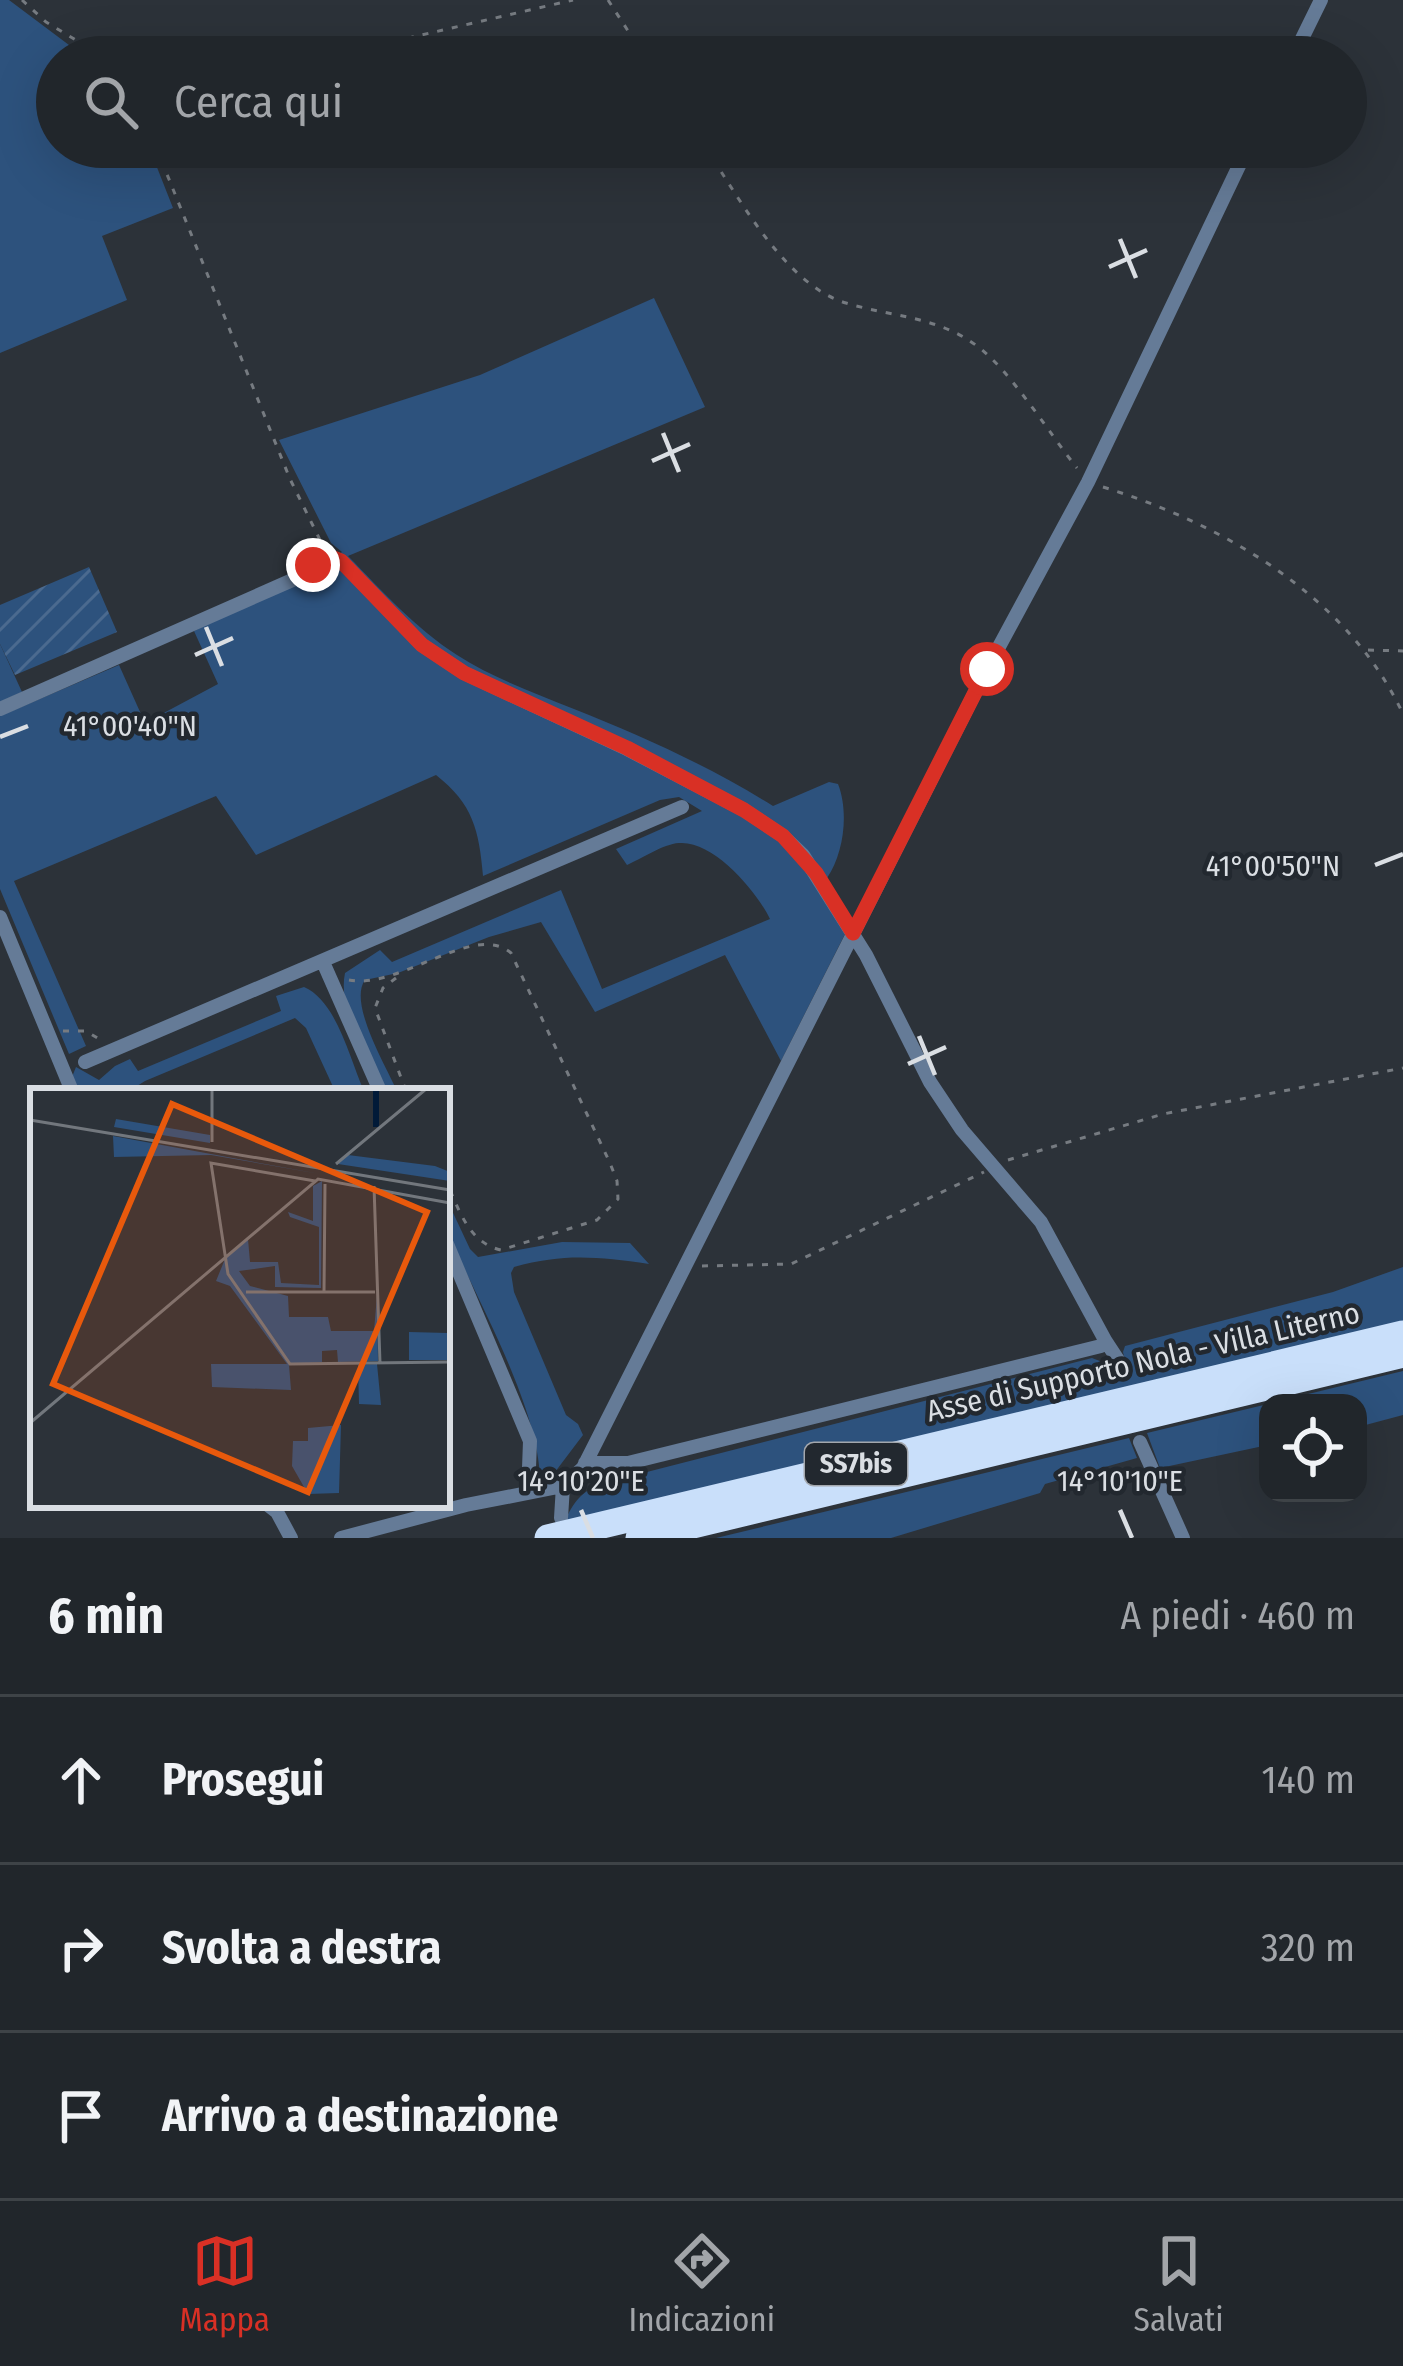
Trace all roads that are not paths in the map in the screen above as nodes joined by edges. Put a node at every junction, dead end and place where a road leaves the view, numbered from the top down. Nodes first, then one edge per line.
1 (1322, 0) edge
2 (1304, 36) edge
3 (1238, 168) edge
4 (0, 709) edge
5 (682, 808) dead end
6 (0, 917) edge
7 (853, 933) junction
8 (326, 968) junction
9 (85, 1062) dead end
10 (70, 1088) edge
11 (379, 1088) edge
12 (450, 1251) edge
13 (1403, 1334) edge
14 (1105, 1340) junction
15 (1403, 1354) edge
16 (1124, 1370) dead end
17 (1140, 1442) dead end
18 (585, 1463) junction
19 (530, 1468) dead end
20 (562, 1486) junction
21 (272, 1508) edge
22 (554, 1528) edge
23 (292, 1538) edge
24 (341, 1538) edge
25 (639, 1538) edge
26 (1183, 1538) edge

1 - 2 street
3 - 7 street
4 - 7 street
5 - 8 street
6 - 10 street
7 - 14 street
7 - 18 street
8 - 9 street
8 - 11 street
12 - 19 street
13 - 22 highway, Asse di Supporto Nola - Villa Literno / SS7bis
14 - 16 street
14 - 18 street
15 - 25 highway, Asse di Supporto Nola - Villa Literno / SS7bis
17 - 26 street
18 - 20 street
20 - 22 street
20 - 24 street
21 - 23 street

